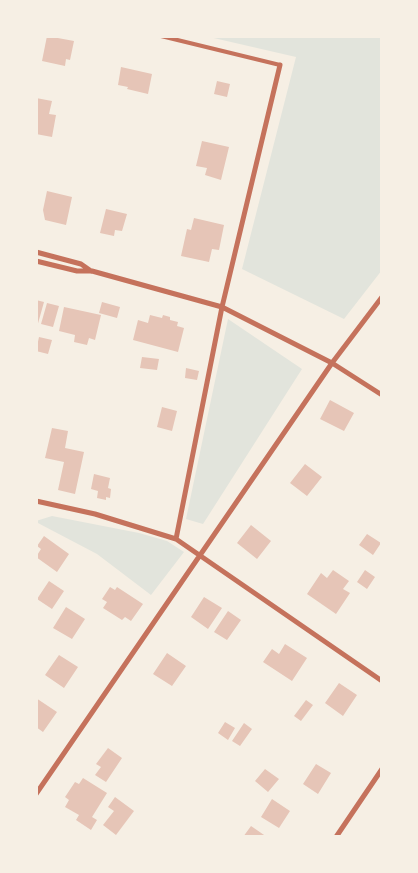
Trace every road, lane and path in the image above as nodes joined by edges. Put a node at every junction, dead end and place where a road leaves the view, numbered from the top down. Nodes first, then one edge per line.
1 (161, 36) edge
2 (280, 65) joint
3 (36, 252) edge
4 (36, 261) edge
5 (92, 271) junction
6 (382, 298) edge
7 (222, 308) junction
8 (332, 363) junction
9 (382, 396) edge
10 (36, 501) edge
11 (176, 539) junction
12 (200, 555) junction
13 (382, 681) edge
14 (382, 769) edge
15 (36, 794) edge
16 (336, 837) edge

1 - 2 lane
2 - 7 street
3 - 5 street
4 - 5 street
5 - 7 street
6 - 8 street
7 - 8 street
7 - 11 street
8 - 9 street
8 - 12 street
10 - 11 street
11 - 12 street
12 - 13 street
12 - 15 street
14 - 16 street

